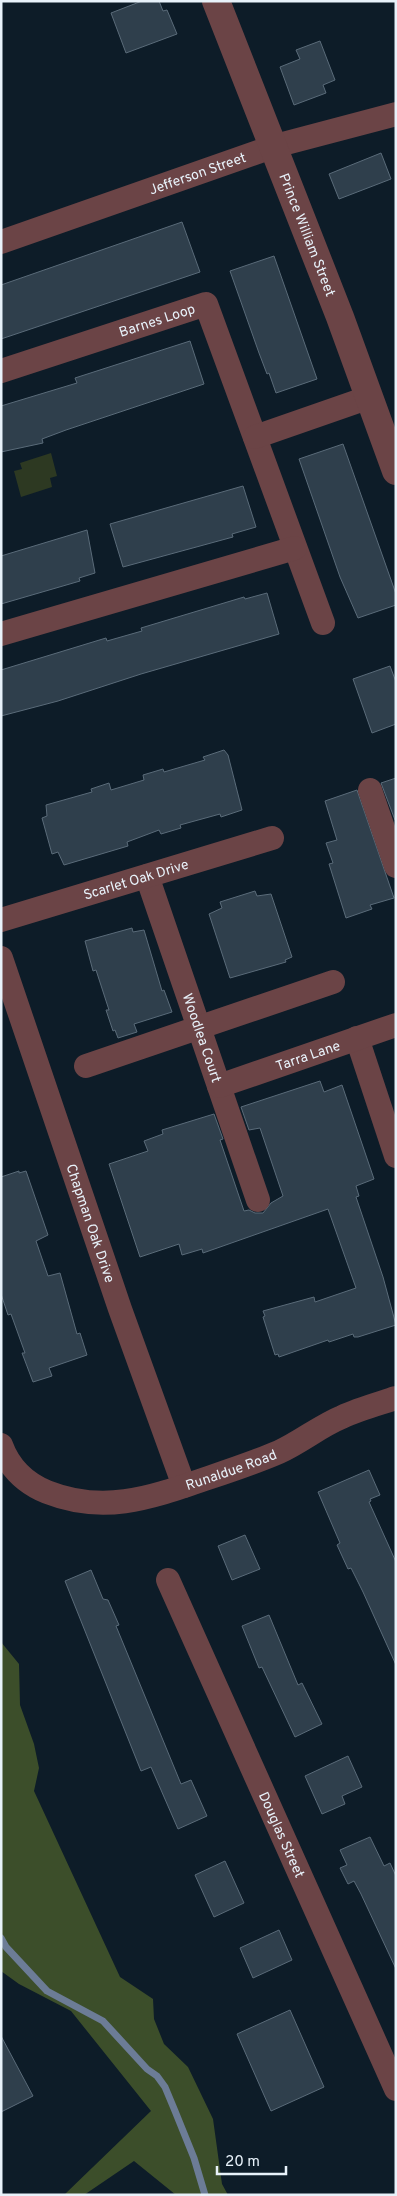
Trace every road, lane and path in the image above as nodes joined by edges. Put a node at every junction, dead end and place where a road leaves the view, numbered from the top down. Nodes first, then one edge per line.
1 (216, 1) edge
2 (396, 114) edge
3 (275, 146) junction
4 (1, 242) edge
5 (1, 371) edge
6 (370, 397) junction
7 (255, 437) junction
8 (396, 470) edge
9 (295, 548) junction
10 (323, 623) dead end
11 (1, 634) edge
12 (370, 790) dead end
13 (272, 838) dead end
14 (396, 866) edge
15 (147, 876) junction
16 (1, 920) edge
17 (1, 958) edge
18 (333, 982) dead end
19 (396, 1025) edge
20 (199, 1027) junction
21 (357, 1038) junction
22 (86, 1066) dead end
23 (219, 1086) junction
24 (396, 1156) edge
25 (258, 1200) dead end
26 (396, 1398) edge
27 (1, 1445) edge
28 (184, 1486) junction
29 (168, 1580) dead end
30 (396, 2089) edge

1 - 3 street, Prince William Street
2 - 3 street, Jefferson Street
3 - 4 street, Jefferson Street
3 - 6 street, Prince William Street
5 - 7 street, Barnes Loop
6 - 7 street
6 - 8 street, Prince William Street
7 - 9 street, Barnes Loop
9 - 10 street, Barnes Loop
9 - 11 street
12 - 14 street
13 - 15 street, Scarlet Oak Drive
15 - 16 street, Scarlet Oak Drive
15 - 20 street, Woodlea Court
17 - 28 street, Chapman Oak Drive
18 - 20 street
19 - 21 street, Tarra Lane
20 - 22 street
20 - 23 street, Woodlea Court
21 - 23 street, Tarra Lane
21 - 24 street
23 - 25 street, Woodlea Court
26 - 28 street, Runaldue Road
27 - 28 street, Runaldue Road
29 - 30 street, Douglas Street

